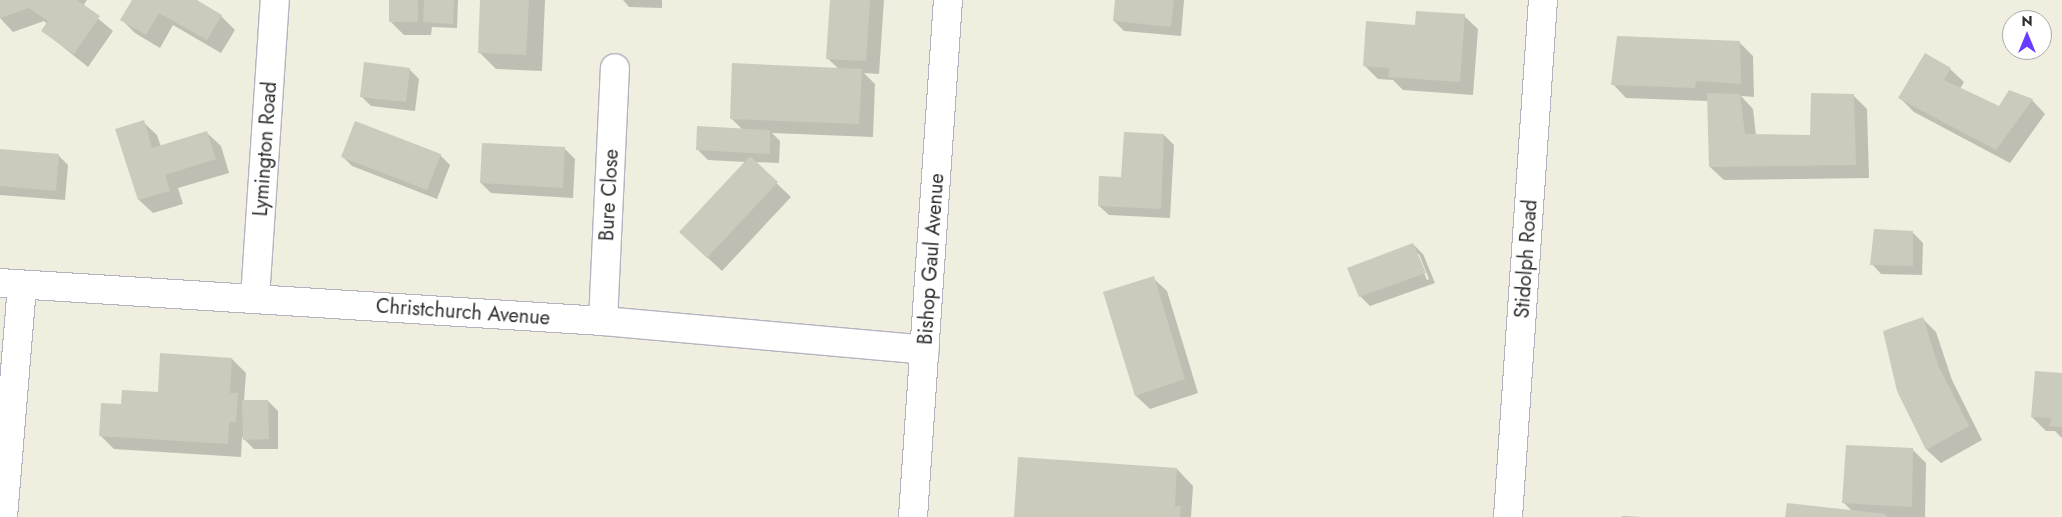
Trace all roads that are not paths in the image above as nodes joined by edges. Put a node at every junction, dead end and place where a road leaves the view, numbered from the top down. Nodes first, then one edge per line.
1 (275, 0) edge
2 (948, 0) edge
3 (1544, 0) edge
4 (616, 68) dead end
5 (11, 284) edge
6 (255, 298) junction
7 (603, 321) junction
8 (926, 350) junction
9 (3, 517) edge
10 (913, 517) edge
11 (1508, 517) edge

1 - 6 street, Lymington Road
2 - 8 street, Bishop Gaul Avenue
3 - 11 street, Stidolph Road
4 - 7 street, Bure Close
5 - 6 street, Christchurch Avenue
5 - 9 street
6 - 7 street, Christchurch Avenue
7 - 8 street, Christchurch Avenue
8 - 10 street, Bishop Gaul Avenue

